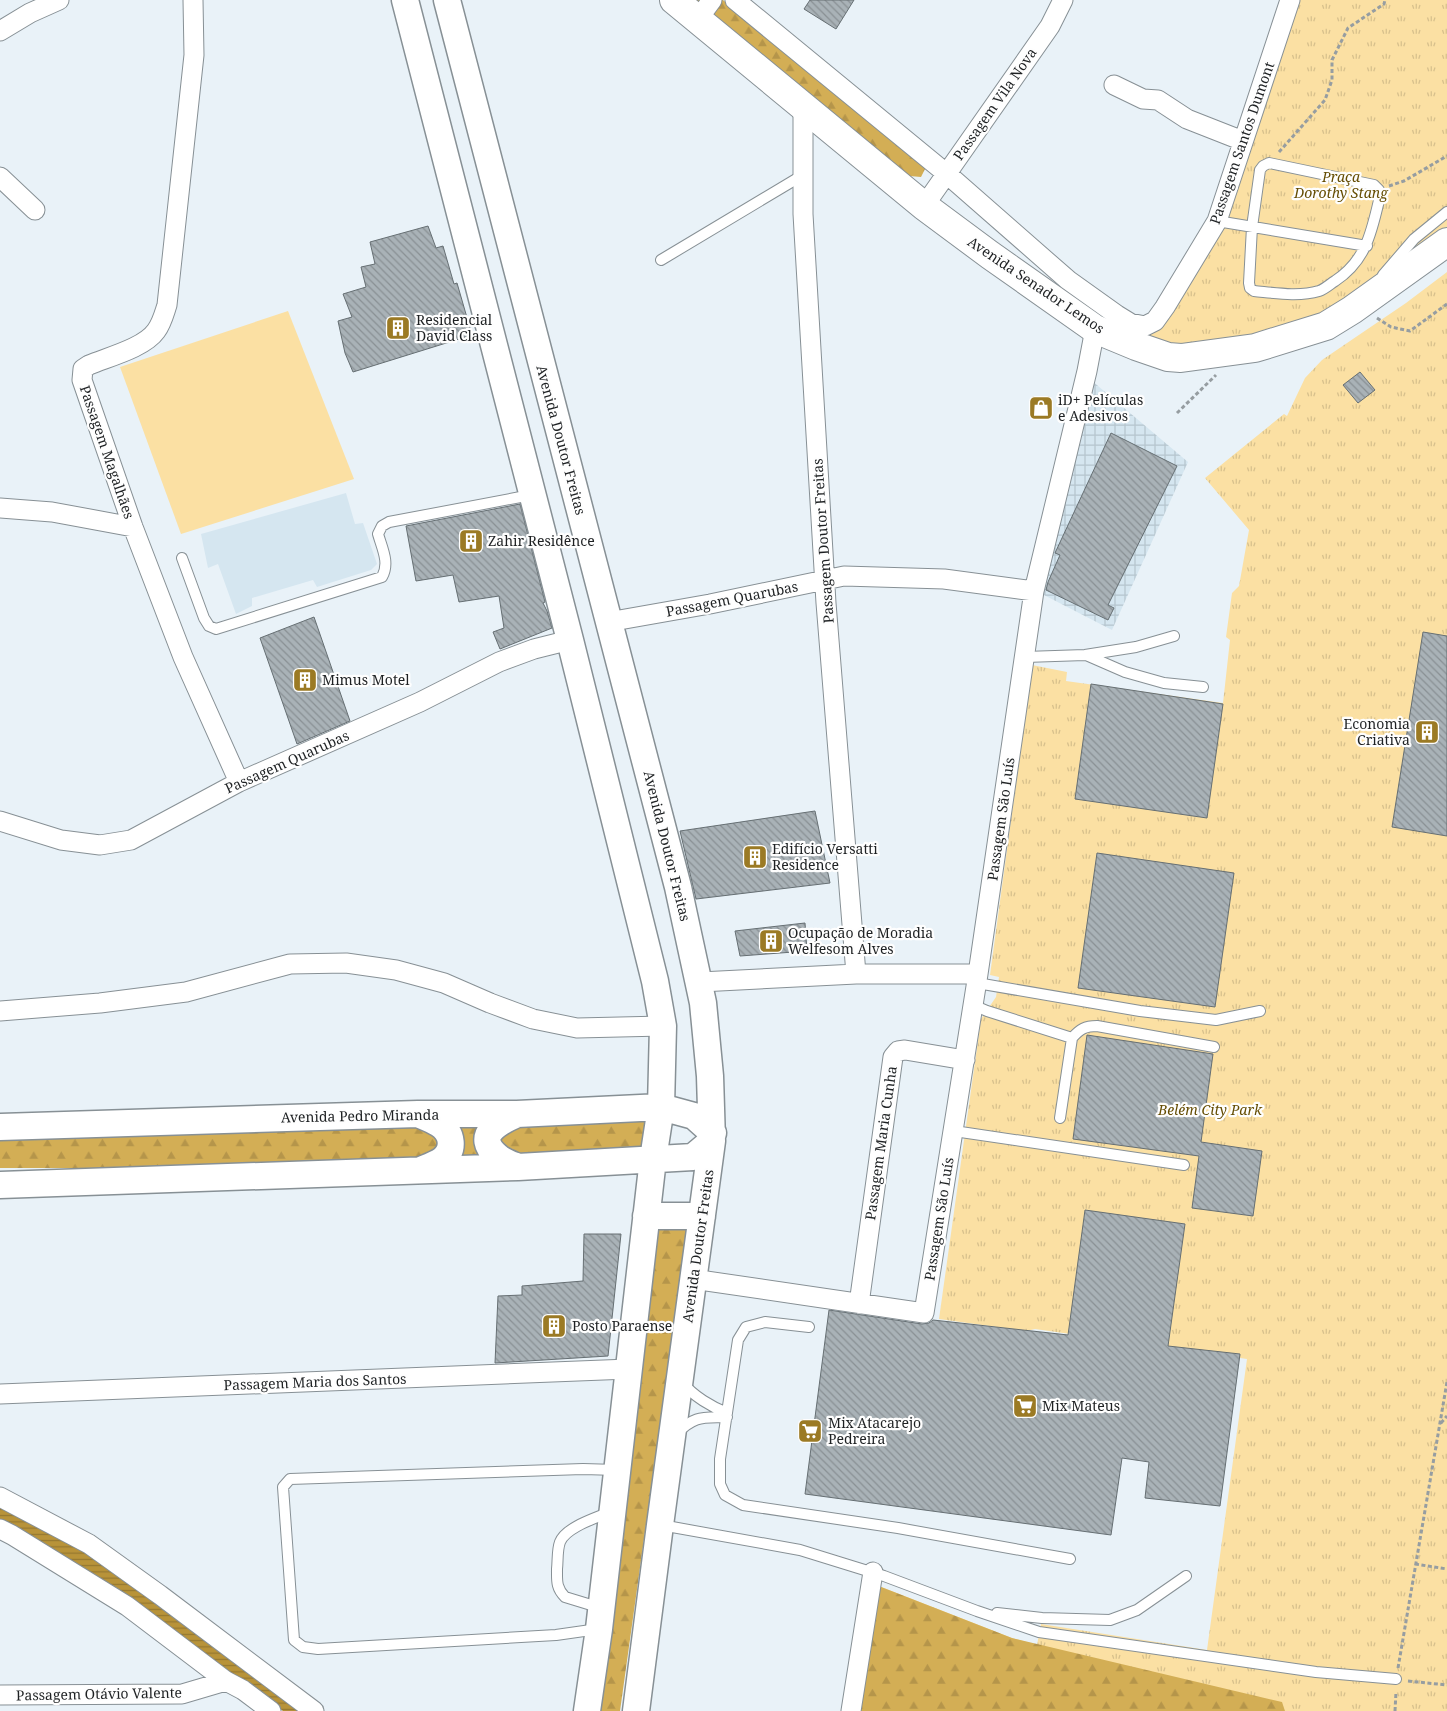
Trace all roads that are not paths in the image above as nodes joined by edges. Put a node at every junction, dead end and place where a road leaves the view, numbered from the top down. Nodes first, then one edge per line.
1 (59, 0) edge
2 (193, 0) edge
3 (405, 0) edge
4 (447, 0) edge
5 (674, 0) edge
6 (735, 0) edge
7 (1063, 0) edge
8 (1290, 0) edge
9 (705, 10) edge
10 (0, 31) edge
11 (1114, 85) dead end
12 (803, 107) junction
13 (478, 119) junction
14 (438, 129) junction
15 (1244, 141) junction
16 (947, 174) junction
17 (803, 175) junction
18 (0, 177) edge
19 (496, 189) junction
20 (455, 194) junction
21 (924, 206) junction
22 (34, 210) dead end
23 (1447, 212) edge
24 (1217, 221) junction
25 (1252, 226) junction
26 (1447, 242) edge
27 (1367, 246) junction
28 (661, 260) dead end
29 (1358, 303) junction
30 (1145, 326) joint
31 (1094, 329) junction
32 (532, 494) junction
33 (0, 508) edge
34 (133, 527) junction
35 (182, 558) dead end
36 (825, 579) junction
37 (1034, 591) junction
38 (608, 622) junction
39 (1174, 636) dead end
40 (570, 640) junction
41 (1085, 655) junction
42 (1025, 657) junction
43 (1203, 687) dead end
44 (239, 782) junction
45 (0, 821) edge
46 (856, 974) junction
47 (978, 979) junction
48 (700, 982) junction
49 (973, 1005) junction
50 (0, 1011) edge
51 (1260, 1011) dead end
52 (663, 1026) junction
53 (1072, 1038) junction
54 (1214, 1048) dead end
55 (965, 1060) junction
56 (661, 1107) junction
57 (418, 1114) junction
58 (517, 1114) junction
59 (1060, 1118) dead end
60 (0, 1127) edge
61 (954, 1131) junction
62 (713, 1137) junction
63 (653, 1159) junction
64 (1184, 1164) dead end
65 (518, 1167) junction
66 (420, 1171) junction
67 (0, 1185) edge
68 (646, 1216) junction
69 (702, 1216) junction
70 (694, 1279) junction
71 (859, 1304) junction
72 (809, 1328) dead end
73 (629, 1369) junction
74 (680, 1379) junction
75 (0, 1394) edge
76 (727, 1415) junction
77 (671, 1439) junction
78 (618, 1470) junction
79 (0, 1497) edge
80 (613, 1510) junction
81 (660, 1525) junction
82 (0, 1529) edge
83 (1070, 1559) dead end
84 (873, 1572) junction
85 (1186, 1576) dead end
86 (977, 1611) junction
87 (600, 1619) junction
88 (259, 1670) junction
89 (1396, 1679) road end
90 (226, 1681) junction
91 (243, 1690) junction
92 (0, 1695) edge
93 (182, 1703) edge
94 (271, 1711) edge
95 (314, 1711) edge
96 (587, 1711) edge
97 (636, 1711) edge
98 (851, 1711) edge

1 - 10 street
2 - 34 street, Passagem Magalhães
3 - 14 main road
4 - 13 main road, Avenida Doutor Freitas
5 - 9 main road, Avenida Senador Lemos
6 - 16 street, Avenida Senador Lemos
7 - 16 street, Passagem Vila Nova
8 - 15 street, Passagem Santos Dumont
9 - 12 main road, Avenida Senador Lemos
11 - 15 street
12 - 17 street, Passagem Doutor Freitas
12 - 21 main road, Avenida Senador Lemos
13 - 14 main road
13 - 19 main road, Avenida Doutor Freitas
14 - 20 main road
15 - 24 street, Passagem Santos Dumont
16 - 21 street, Passagem Vila Nova
16 - 30 street, Avenida Senador Lemos
17 - 28 lane
17 - 36 street, Passagem Doutor Freitas
18 - 22 street
19 - 20 main road
19 - 38 main road, Avenida Doutor Freitas
20 - 32 main road
21 - 31 main road, Avenida Senador Lemos
23 - 29 lane
24 - 25 lane
24 - 30 street, Passagem Santos Dumont
25 - 27 lane
25 - 27 lane
25 - 27 lane
26 - 29 main road, Avenida Senador Lemos
29 - 31 main road, Avenida Senador Lemos
31 - 37 street, Passagem São Luís
32 - 35 lane
32 - 40 main road
33 - 34 street
34 - 44 street, Passagem Magalhães
36 - 37 street, Passagem Quarubas
36 - 38 street, Passagem Quarubas
36 - 46 street, Passagem Doutor Freitas
37 - 42 street, Passagem São Luís
38 - 48 main road, Avenida Doutor Freitas
39 - 41 lane
40 - 44 street, Passagem Quarubas
40 - 52 main road
41 - 42 lane
41 - 43 lane
42 - 47 street, Passagem São Luís
44 - 45 street, Passagem Quarubas
46 - 47 street
46 - 48 street
47 - 49 street, Passagem São Luís
47 - 51 lane
48 - 62 main road, Avenida Doutor Freitas
49 - 53 lane
49 - 55 street, Passagem São Luís
50 - 52 street
52 - 56 main road
53 - 54 lane
53 - 59 lane
55 - 61 street, Passagem São Luís
55 - 71 street, Passagem Maria Cunha
56 - 58 main road, Avenida Pedro Miranda
56 - 62 main road, Avenida Pedro Miranda
56 - 63 main road
57 - 58 main road, Avenida Pedro Miranda
57 - 60 main road, Avenida Pedro Miranda
57 - 66 main road
58 - 65 main road
61 - 64 lane
61 - 71 street, Passagem São Luís
62 - 63 main road
62 - 69 main road, Avenida Doutor Freitas
63 - 65 main road
63 - 68 main road
65 - 66 main road
66 - 67 main road
68 - 69 main road
68 - 73 main road
69 - 70 main road, Avenida Doutor Freitas
70 - 71 street
70 - 74 main road, Avenida Doutor Freitas
72 - 76 lane
73 - 75 street, Passagem Maria dos Santos
73 - 78 main road
74 - 76 lane
74 - 77 main road, Avenida Doutor Freitas
76 - 77 lane
76 - 83 lane
77 - 81 main road, Avenida Doutor Freitas
78 - 80 main road
78 - 87 lane
79 - 88 street
80 - 87 main road
80 - 87 lane
81 - 84 lane
81 - 97 main road, Avenida Doutor Freitas
82 - 90 street
84 - 86 lane
84 - 98 street
85 - 86 lane
86 - 89 lane
87 - 96 main road
88 - 91 street
88 - 95 street
90 - 91 street
90 - 93 street, Passagem Otávio Valente
91 - 94 street
92 - 93 street, Passagem Otávio Valente

